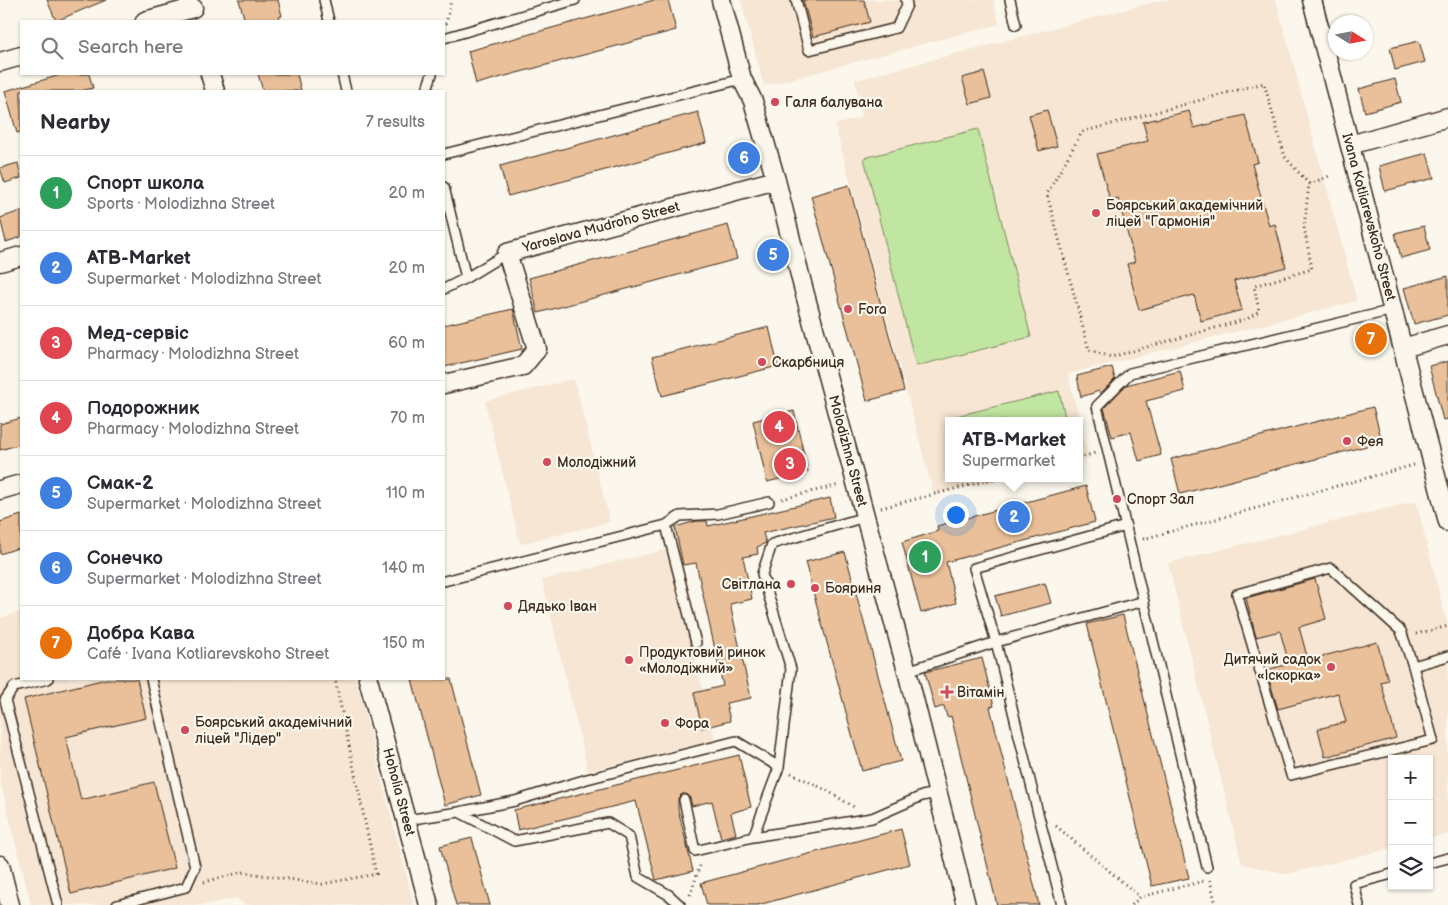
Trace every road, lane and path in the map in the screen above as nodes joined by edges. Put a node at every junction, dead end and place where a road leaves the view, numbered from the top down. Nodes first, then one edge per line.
1 (324, 0) edge
2 (451, 0) edge
3 (575, 0) edge
4 (721, 0) edge
5 (796, 0) edge
6 (906, 0) edge
7 (1010, 0) edge
8 (1312, 0) edge
9 (194, 10) edge
10 (149, 20) edge
11 (329, 20) edge
12 (1016, 25) dead end
13 (445, 32) edge
14 (445, 37) edge
15 (20, 56) edge
16 (0, 62) edge
17 (210, 75) edge
18 (342, 75) edge
19 (432, 75) edge
20 (742, 79) junction
21 (215, 90) edge
22 (346, 90) edge
23 (428, 90) edge
24 (1448, 117) edge
25 (1350, 145) junction
26 (445, 154) edge
27 (1332, 175) dead end
28 (776, 180) junction
29 (1309, 184) junction
30 (445, 191) edge
31 (507, 253) junction
32 (20, 256) edge
33 (0, 262) edge
34 (466, 278) junction
35 (445, 288) edge
36 (1393, 310) junction
37 (1448, 335) edge
38 (1403, 348) junction
39 (445, 384) edge
40 (1432, 460) junction
41 (982, 482) edge
42 (20, 484) edge
43 (841, 484) dead end
44 (0, 490) edge
45 (769, 502) joint
46 (872, 512) junction
47 (1448, 522) edge
48 (666, 525) junction
49 (1126, 526) junction
50 (1130, 543) junction
51 (445, 581) edge
52 (1144, 601) junction
53 (1448, 626) edge
54 (1403, 637) junction
55 (996, 642) junction
56 (696, 643) dead end
57 (1448, 656) edge
58 (1413, 666) junction
59 (907, 671) junction
60 (44, 680) edge
61 (151, 680) edge
62 (335, 680) edge
63 (368, 680) edge
64 (779, 767) junction
65 (937, 793) junction
66 (684, 800) dead end
67 (1037, 810) junction
68 (459, 812) junction
69 (872, 818) junction
70 (406, 820) junction
71 (753, 837) junction
72 (706, 848) junction
73 (1448, 858) edge
74 (1433, 862) edge
75 (0, 865) edge
76 (1207, 867) joint
77 (1388, 875) edge
78 (1210, 880) junction
79 (186, 887) junction
80 (690, 896) dead end
81 (1140, 897) junction
82 (10, 905) edge
83 (58, 905) edge
84 (117, 905) edge
85 (429, 905) edge
86 (680, 905) edge
87 (966, 905) edge
88 (1062, 905) edge
89 (1132, 905) edge
90 (1216, 905) edge
91 (1360, 905) edge

1 - 11 lane
2 - 13 path
3 - 14 lane
4 - 20 street, Molodizhna Street
5 - 6 lane
7 - 12 lane
8 - 25 street, Ivana Kotliarevskoho Street
9 - 10 street
15 - 16 street
17 - 21 street
18 - 22 lane
19 - 23 lane
20 - 26 lane
20 - 28 street, Molodizhna Street
24 - 25 street
25 - 36 street, Ivana Kotliarevskoho Street
27 - 29 path
28 - 31 street, Yaroslava Mudroho Street
28 - 46 street, Molodizhna Street
29 - 29 path
30 - 34 lane
31 - 34 lane
31 - 39 street, Yaroslava Mudroho Street
32 - 33 street
34 - 35 lane
36 - 38 street, Ivana Kotliarevskoho Street
36 - 49 lane
37 - 38 street
38 - 40 street, Ivana Kotliarevskoho Street
40 - 47 street, Ivana Kotliarevskoho Street
40 - 50 path
41 - 46 path
42 - 44 street
43 - 45 path
45 - 48 lane
46 - 59 street, Molodizhna Street
46 - 64 lane
48 - 51 lane
48 - 56 lane
49 - 50 lane
49 - 55 lane
50 - 52 lane
52 - 55 lane
52 - 76 lane
53 - 54 path
54 - 58 lane
54 - 58 lane
55 - 59 lane
55 - 67 lane
57 - 58 lane
59 - 65 street, Molodizhna Street
60 - 83 lane
61 - 79 lane
62 - 79 path
63 - 70 street, Hoholia Street
64 - 68 lane
64 - 69 path
64 - 71 lane
65 - 69 lane
65 - 87 street, Molodizhna Street
66 - 72 lane
67 - 81 path
67 - 88 lane
68 - 70 lane
68 - 86 lane
69 - 71 lane
70 - 85 street, Hoholia Street
71 - 72 lane
72 - 80 path
73 - 74 lane
75 - 82 street
76 - 78 path
77 - 91 lane
78 - 81 path
78 - 90 path
79 - 84 lane
81 - 89 path

